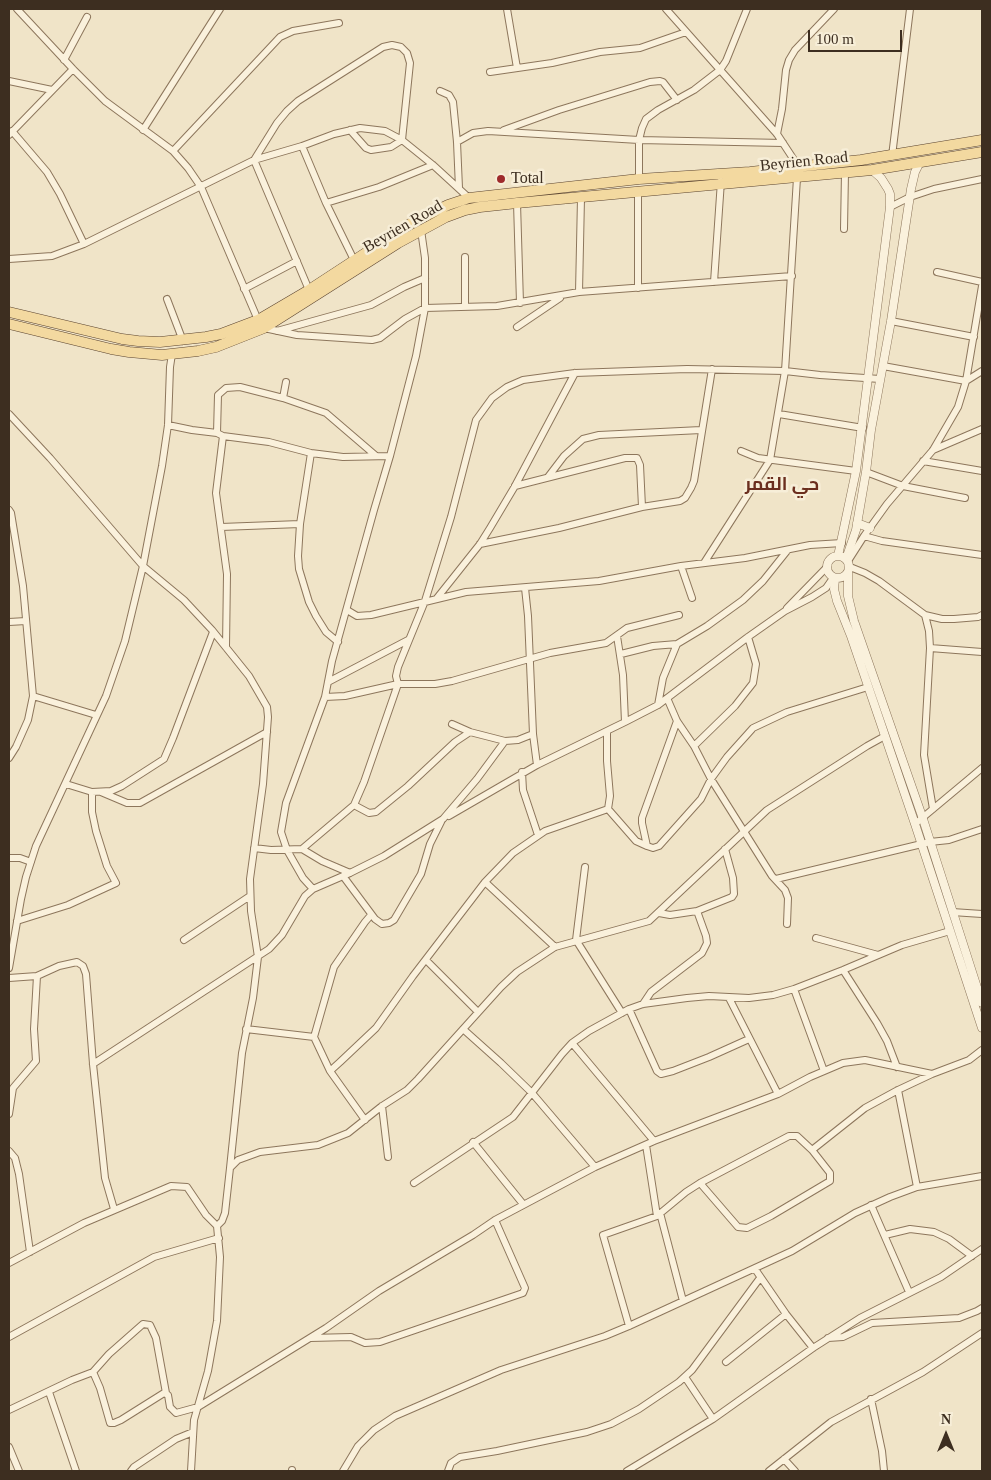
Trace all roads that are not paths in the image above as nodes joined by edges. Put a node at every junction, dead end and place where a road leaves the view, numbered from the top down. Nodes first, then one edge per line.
1 (17, 9) edge
2 (220, 9) edge
3 (507, 9) edge
4 (666, 9) edge
5 (747, 9) edge
6 (834, 9) edge
7 (910, 9) edge
8 (87, 17) dead end
9 (339, 23) dead end
10 (686, 32) junction
11 (64, 60) junction
12 (517, 68) junction
13 (73, 69) junction
14 (720, 70) junction
15 (490, 72) dead end
16 (9, 82) edge
17 (52, 90) junction
18 (440, 91) dead end
19 (677, 100) junction
20 (143, 130) junction
21 (350, 130) junction
22 (501, 132) junction
23 (10, 133) edge
24 (777, 134) junction
25 (402, 140) junction
26 (639, 140) junction
27 (982, 140) edge
28 (457, 142) junction
29 (782, 143) junction
30 (302, 146) junction
31 (173, 151) junction
32 (982, 152) edge
33 (892, 156) junction
34 (254, 160) junction
35 (920, 162) junction
36 (433, 165) junction
37 (798, 166) junction
38 (872, 170) junction
39 (846, 172) junction
40 (721, 174) junction
41 (798, 178) junction
42 (982, 178) edge
43 (638, 180) junction
44 (721, 185) junction
45 (201, 187) junction
46 (459, 188) junction
47 (638, 192) junction
48 (910, 197) junction
49 (470, 198) junction
50 (581, 198) junction
51 (326, 203) junction
52 (517, 203) junction
53 (890, 207) junction
54 (844, 229) dead end
55 (421, 230) junction
56 (84, 244) junction
57 (464, 257) dead end
58 (9, 259) edge
59 (354, 260) junction
60 (296, 262) junction
61 (937, 272) dead end
62 (792, 276) junction
63 (425, 278) junction
64 (714, 282) junction
65 (982, 282) edge
66 (982, 286) edge
67 (638, 288) junction
68 (244, 289) junction
69 (309, 290) junction
70 (579, 292) junction
71 (563, 296) junction
72 (167, 299) dead end
73 (520, 303) junction
74 (465, 307) junction
75 (425, 308) junction
76 (9, 312) edge
77 (891, 322) junction
78 (9, 324) edge
79 (261, 324) junction
80 (517, 327) dead end
81 (276, 331) junction
82 (974, 337) junction
83 (183, 341) junction
84 (167, 355) junction
85 (883, 366) junction
86 (712, 369) junction
87 (785, 371) junction
88 (982, 371) edge
89 (575, 373) junction
90 (870, 378) junction
91 (880, 379) junction
92 (966, 381) junction
93 (286, 382) dead end
94 (283, 398) junction
95 (9, 414) edge
96 (778, 414) junction
97 (14, 420) junction
98 (168, 425) junction
99 (9, 426) edge
100 (863, 428) junction
101 (982, 429) edge
102 (701, 430) junction
103 (220, 434) junction
104 (934, 450) junction
105 (741, 451) dead end
106 (311, 453) junction
107 (375, 455) junction
108 (390, 456) junction
109 (770, 460) junction
110 (923, 461) junction
111 (982, 471) edge
112 (856, 472) junction
113 (866, 472) junction
114 (548, 477) junction
115 (515, 486) junction
116 (903, 486) junction
117 (964, 498) dead end
118 (642, 507) junction
119 (9, 510) edge
120 (300, 524) junction
121 (846, 526) junction
122 (856, 526) junction
123 (221, 527) junction
124 (870, 528) junction
125 (864, 536) junction
126 (842, 543) junction
127 (480, 544) junction
128 (788, 551) junction
129 (982, 555) edge
130 (838, 556) junction
131 (704, 563) junction
132 (848, 565) junction
133 (143, 566) junction
134 (681, 566) junction
135 (827, 567) junction
136 (834, 578) junction
137 (525, 588) junction
138 (437, 598) junction
139 (692, 598) dead end
140 (425, 602) junction
141 (347, 610) junction
142 (785, 611) junction
143 (982, 614) edge
144 (679, 615) dead end
145 (926, 615) junction
146 (26, 621) junction
147 (9, 622) edge
148 (214, 632) junction
149 (617, 636) junction
150 (748, 637) junction
151 (408, 640) junction
152 (338, 642) junction
153 (677, 644) junction
154 (226, 647) junction
155 (930, 648) junction
156 (982, 652) edge
157 (621, 654) junction
158 (530, 658) junction
159 (328, 682) junction
160 (398, 684) junction
161 (868, 687) junction
162 (33, 696) junction
163 (325, 698) junction
164 (667, 698) junction
165 (658, 705) junction
166 (96, 715) junction
167 (677, 721) junction
168 (625, 722) junction
169 (452, 724) dead end
170 (267, 732) junction
171 (470, 732) junction
172 (607, 732) junction
173 (533, 734) junction
174 (885, 736) junction
175 (504, 741) junction
176 (694, 746) junction
177 (9, 758) edge
178 (537, 765) junction
179 (982, 768) edge
180 (522, 772) junction
181 (711, 779) junction
182 (66, 784) junction
183 (92, 792) junction
184 (100, 792) junction
185 (354, 805) junction
186 (608, 809) junction
187 (933, 809) junction
188 (923, 819) junction
189 (443, 820) junction
190 (916, 824) junction
191 (982, 829) edge
192 (744, 831) junction
193 (538, 835) junction
194 (926, 843) junction
195 (647, 846) junction
196 (254, 848) junction
197 (302, 849) junction
198 (725, 849) junction
199 (287, 850) junction
200 (9, 858) edge
201 (31, 862) junction
202 (585, 868) dead end
203 (346, 874) junction
204 (776, 879) junction
205 (485, 882) junction
206 (313, 888) junction
207 (250, 896) junction
208 (659, 912) junction
209 (697, 912) junction
210 (952, 912) junction
211 (982, 914) edge
212 (372, 915) junction
213 (9, 924) edge
214 (16, 924) junction
215 (787, 924) dead end
216 (950, 932) junction
217 (816, 938) dead end
218 (184, 940) dead end
219 (576, 940) junction
220 (555, 947) junction
221 (878, 955) junction
222 (258, 957) junction
223 (426, 960) junction
224 (9, 968) edge
225 (843, 970) junction
226 (37, 976) junction
227 (9, 978) edge
228 (794, 989) junction
229 (729, 998) junction
230 (981, 998) edge
231 (643, 1004) junction
232 (629, 1009) junction
233 (478, 1012) junction
234 (622, 1012) junction
235 (982, 1028) edge
236 (246, 1029) junction
237 (463, 1029) junction
238 (314, 1037) junction
239 (749, 1039) junction
240 (572, 1043) junction
241 (982, 1050) edge
242 (93, 1064) junction
243 (897, 1067) junction
244 (330, 1071) junction
245 (824, 1071) junction
246 (932, 1074) junction
247 (898, 1090) junction
248 (532, 1093) junction
249 (778, 1094) junction
250 (382, 1106) junction
251 (9, 1114) edge
252 (365, 1120) junction
253 (654, 1141) junction
254 (473, 1142) junction
255 (646, 1145) junction
256 (812, 1150) junction
257 (9, 1151) edge
258 (388, 1157) dead end
259 (595, 1167) junction
260 (230, 1168) junction
261 (982, 1176) edge
262 (414, 1183) dead end
263 (700, 1183) junction
264 (917, 1187) junction
265 (523, 1204) junction
266 (871, 1205) junction
267 (114, 1209) junction
268 (659, 1214) junction
269 (495, 1220) junction
270 (217, 1226) junction
271 (885, 1235) junction
272 (219, 1238) junction
273 (982, 1250) edge
274 (30, 1252) junction
275 (972, 1256) junction
276 (9, 1263) edge
277 (755, 1269) junction
278 (760, 1278) junction
279 (909, 1292) junction
280 (683, 1301) junction
281 (982, 1308) edge
282 (786, 1314) junction
283 (629, 1326) junction
284 (982, 1333) edge
285 (9, 1337) edge
286 (310, 1338) junction
287 (827, 1338) junction
288 (813, 1348) junction
289 (726, 1362) dead end
290 (93, 1372) junction
291 (685, 1376) junction
292 (49, 1392) junction
293 (166, 1393) junction
294 (871, 1400) junction
295 (198, 1407) junction
296 (9, 1410) edge
297 (713, 1419) junction
298 (193, 1432) junction
299 (9, 1447) edge
300 (784, 1459) junction
301 (19, 1471) edge
302 (76, 1471) edge
303 (131, 1471) edge
304 (191, 1471) edge
305 (344, 1471) edge
306 (448, 1471) edge
307 (627, 1471) edge
308 (769, 1471) edge
309 (796, 1471) edge
310 (884, 1471) edge

1 - 11 street
2 - 20 street
3 - 12 street
4 - 10 street
5 - 14 street
6 - 24 street
7 - 33 street
8 - 11 street
9 - 31 street
10 - 12 street
10 - 14 street
11 - 13 street
12 - 15 street
13 - 17 street
13 - 20 street
14 - 19 street
14 - 24 street
16 - 17 street
17 - 23 street
18 - 28 street
19 - 22 street
19 - 26 street
20 - 31 street
21 - 25 street
21 - 25 street
21 - 30 street
22 - 26 street
22 - 28 street
23 - 56 street
24 - 29 street
25 - 34 street
25 - 36 street
26 - 29 street
26 - 43 street
27 - 33 main road, Beyrien Road
28 - 46 street
29 - 37 street
30 - 34 street
30 - 51 street
31 - 45 street
32 - 35 main road, Beyrien Road
33 - 37 main road, Beyrien Road
34 - 45 street
34 - 60 street
35 - 38 main road, Beyrien Road
35 - 48 street
36 - 46 street
36 - 51 street
37 - 40 main road, Beyrien Road
38 - 39 main road, Beyrien Road
38 - 53 street
39 - 41 main road, Beyrien Road
39 - 54 street
40 - 43 main road, Beyrien Road
40 - 44 street
41 - 44 main road, Beyrien Road
41 - 62 street
42 - 48 street
43 - 49 main road, Beyrien Road
44 - 47 main road, Beyrien Road
44 - 64 street
45 - 56 street
45 - 68 street
46 - 49 street
47 - 50 main road, Beyrien Road
47 - 67 street
48 - 53 street
48 - 77 street
49 - 59 main road, Beyrien Road
50 - 52 main road, Beyrien Road
50 - 70 street
51 - 59 street
52 - 55 main road, Beyrien Road
52 - 73 street
53 - 90 street
55 - 63 street
55 - 79 main road, Beyrien Road
56 - 58 street
57 - 74 street
59 - 69 main road, Beyrien Road
60 - 68 street
60 - 69 street
61 - 65 street
62 - 64 street
62 - 87 street
63 - 75 street
63 - 81 street
64 - 67 street
66 - 82 street
67 - 70 street
68 - 79 street
69 - 79 main road, Beyrien Road
70 - 71 street
71 - 73 street
71 - 80 street
72 - 83 street
73 - 74 street
74 - 75 street
75 - 81 street
75 - 108 street
76 - 83 main road, Beyrien Road
77 - 82 street
77 - 85 street
78 - 84 main road, Beyrien Road
79 - 81 street
79 - 83 main road, Beyrien Road
79 - 84 main road, Beyrien Road
82 - 92 street
84 - 98 street
85 - 91 street
85 - 92 street
86 - 87 street
86 - 89 street
86 - 102 street
87 - 90 street
87 - 96 street
88 - 92 street
89 - 115 street
89 - 140 street
90 - 91 street
90 - 100 street
91 - 113 street
92 - 104 street
93 - 94 street
94 - 103 street
94 - 107 street
95 - 97 street
96 - 100 street
96 - 109 street
97 - 99 street
97 - 133 street
98 - 103 street
98 - 133 street
100 - 112 street
101 - 104 street
102 - 114 street
102 - 118 street
103 - 106 street
103 - 123 street
104 - 110 street
105 - 109 street
106 - 107 street
106 - 120 street
107 - 108 street
108 - 141 street
109 - 112 street
109 - 131 street
110 - 111 street
110 - 116 street
112 - 121 street
113 - 116 street
113 - 122 street
114 - 115 street
114 - 118 street
115 - 127 street
116 - 117 street
116 - 124 street
118 - 127 street
119 - 146 street
120 - 123 street
120 - 152 street
121 - 122 street
121 - 126 street
122 - 124 street
122 - 132 street
123 - 154 street
124 - 125 street
125 - 129 street
125 - 132 street
126 - 128 street
126 - 130 street
127 - 138 street
128 - 131 street
128 - 153 street
130 - 132 street
130 - 135 street
131 - 134 street
132 - 136 street
132 - 145 street
132 - 188 street
133 - 148 street
133 - 166 street
134 - 137 street
134 - 139 street
135 - 136 street
135 - 142 street
136 - 142 street
136 - 161 street
137 - 138 street
137 - 158 street
138 - 140 street
140 - 141 street
140 - 151 street
141 - 152 street
142 - 150 street
143 - 145 street
144 - 149 street
145 - 155 street
146 - 147 street
146 - 162 street
148 - 154 street
148 - 184 street
149 - 157 street
149 - 158 street
150 - 164 street
150 - 176 street
151 - 159 street
151 - 160 street
152 - 159 street
153 - 157 street
153 - 165 street
154 - 170 street
155 - 156 street
155 - 187 street
157 - 168 street
158 - 160 street
158 - 173 street
159 - 163 street
160 - 163 street
160 - 185 street
161 - 174 street
161 - 181 street
162 - 166 street
162 - 177 street
163 - 199 street
164 - 165 street
164 - 167 street
165 - 168 street
166 - 182 street
167 - 176 street
167 - 195 street
168 - 172 street
169 - 171 street
170 - 184 street
170 - 196 street
171 - 175 street
171 - 185 street
172 - 178 street
172 - 186 street
173 - 175 street
173 - 178 street
174 - 190 street
174 - 192 street
175 - 189 street
176 - 181 street
178 - 180 street
179 - 187 street
180 - 189 street
180 - 193 street
181 - 192 street
181 - 195 street
182 - 183 street
182 - 201 street
183 - 184 street
183 - 214 street
185 - 197 street
186 - 193 street
186 - 195 street
187 - 188 street
188 - 190 street
188 - 194 street
189 - 203 street
189 - 212 street
190 - 194 street
191 - 194 street
192 - 198 street
192 - 204 street
193 - 205 street
194 - 204 street
194 - 210 street
194 - 216 street
196 - 199 street
196 - 207 street
197 - 199 street
197 - 203 street
198 - 208 street
198 - 209 street
199 - 206 street
200 - 201 street
201 - 214 street
202 - 219 street
203 - 206 street
203 - 212 street
204 - 215 street
205 - 220 street
205 - 223 street
206 - 222 street
207 - 218 street
207 - 222 street
208 - 209 street
208 - 219 street
209 - 231 street
210 - 211 street
210 - 230 street
212 - 238 street
213 - 214 street
214 - 224 street
216 - 221 street
216 - 235 street
217 - 221 street
219 - 220 street
219 - 234 street
220 - 233 street
221 - 225 street
222 - 236 street
222 - 242 street
223 - 233 street
223 - 244 street
225 - 228 street
225 - 243 street
226 - 227 street
226 - 242 street
226 - 251 street
228 - 229 street
228 - 245 street
229 - 231 street
229 - 239 street
231 - 232 street
232 - 234 street
232 - 239 street
233 - 237 street
234 - 240 street
236 - 238 street
236 - 260 street
237 - 248 street
237 - 250 street
238 - 244 street
239 - 249 street
240 - 248 street
240 - 253 street
241 - 246 street
242 - 267 street
243 - 245 street
243 - 246 street
244 - 252 street
245 - 249 street
246 - 247 street
247 - 256 street
247 - 264 street
248 - 254 street
248 - 259 street
249 - 253 street
250 - 252 street
250 - 258 street
252 - 260 street
253 - 255 street
254 - 262 street
254 - 265 street
255 - 259 street
255 - 268 street
256 - 263 street
256 - 263 street
257 - 274 street
259 - 265 street
260 - 270 street
261 - 264 street
263 - 268 street
264 - 266 street
265 - 269 street
266 - 271 street
266 - 277 street
267 - 270 street
267 - 274 street
268 - 280 street
268 - 283 street
269 - 286 street
269 - 286 street
270 - 272 street
271 - 275 street
271 - 279 street
272 - 285 street
272 - 295 street
273 - 275 street
274 - 276 street
275 - 279 street
277 - 278 street
277 - 280 street
278 - 282 street
278 - 291 street
279 - 287 street
280 - 283 street
281 - 287 street
282 - 288 street
282 - 289 street
283 - 305 street
284 - 294 street
286 - 295 street
287 - 288 street
288 - 297 street
290 - 292 street
290 - 293 street
290 - 293 street
291 - 297 street
291 - 306 street
292 - 296 street
292 - 302 street
293 - 295 street
294 - 300 street
294 - 310 street
295 - 298 street
297 - 307 street
298 - 303 street
298 - 304 street
299 - 301 street
300 - 308 street
300 - 309 street

